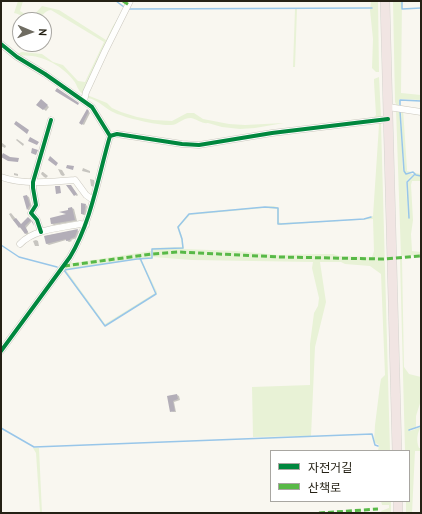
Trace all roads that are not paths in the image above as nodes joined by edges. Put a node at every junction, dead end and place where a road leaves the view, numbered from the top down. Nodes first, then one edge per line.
1 (130, 1) edge
2 (385, 1) edge
3 (1, 44) edge
4 (84, 100) junction
5 (388, 107) junction
6 (421, 112) edge
7 (388, 119) junction
8 (51, 120) dead end
9 (110, 136) junction
10 (1, 177) edge
11 (33, 182) junction
12 (94, 200) junction
13 (86, 226) junction
14 (41, 232) junction
15 (20, 244) dead end
16 (1, 351) edge
17 (397, 450) edge
18 (398, 502) edge
19 (398, 513) edge

1 - 4 street
2 - 5 highway
3 - 4 street
4 - 9 street
5 - 6 street
5 - 7 highway
7 - 9 street
7 - 17 highway
8 - 11 street
9 - 12 street
10 - 11 street
11 - 12 street
11 - 14 street
12 - 13 street
13 - 14 street
13 - 16 street
14 - 15 street
18 - 19 highway

